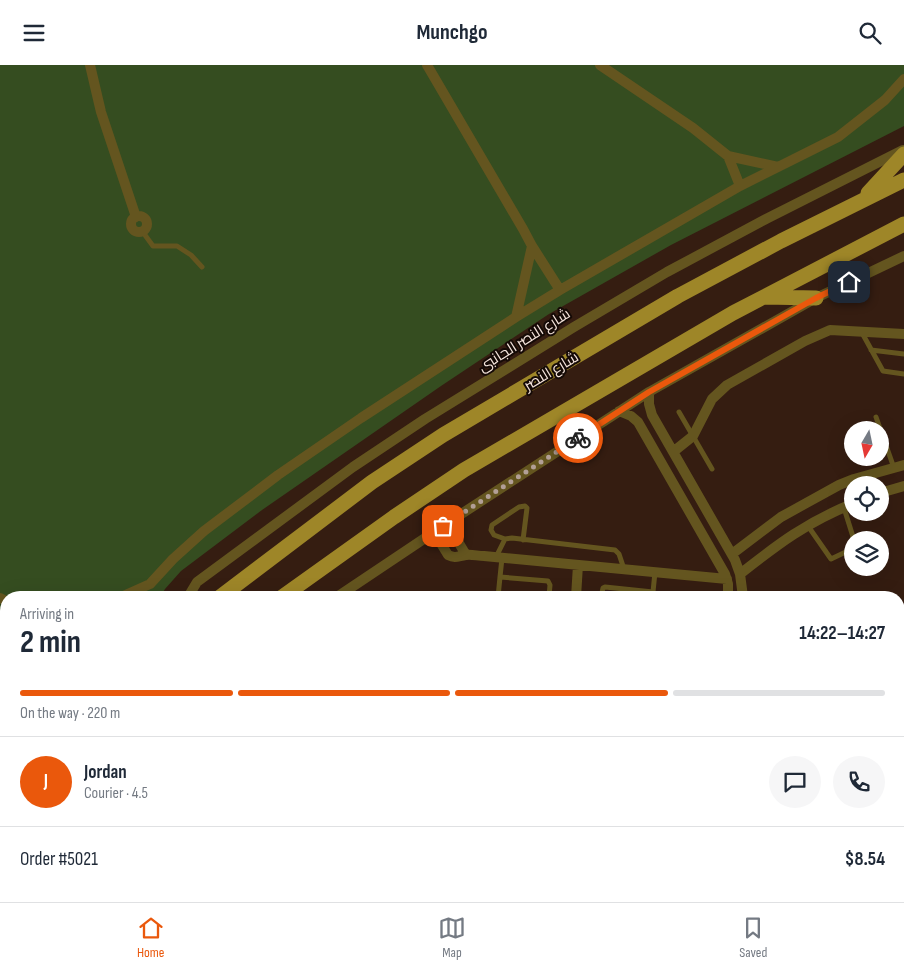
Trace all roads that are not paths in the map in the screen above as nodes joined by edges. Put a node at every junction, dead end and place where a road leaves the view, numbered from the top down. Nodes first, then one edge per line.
1 (90, 65) edge
2 (427, 65) edge
3 (600, 65) edge
4 (903, 80) edge
5 (904, 149) edge
6 (904, 153) edge
7 (728, 156) junction
8 (778, 167) junction
9 (904, 180) edge
10 (740, 186) junction
11 (863, 199) junction
12 (904, 224) edge
13 (142, 231) joint
14 (532, 246) junction
15 (902, 257) edge
16 (202, 267) dead end
17 (560, 290) junction
18 (763, 297) junction
19 (816, 298) junction
20 (516, 317) junction
21 (861, 331) junction
22 (904, 334) edge
23 (871, 350) junction
24 (904, 354) edge
25 (904, 374) edge
26 (649, 392) junction
27 (619, 411) junction
28 (679, 412) dead end
29 (876, 417) dead end
30 (693, 436) junction
31 (667, 443) junction
32 (654, 451) junction
33 (673, 452) junction
34 (899, 466) edge
35 (712, 469) dead end
36 (876, 476) edge
37 (844, 484) edge
38 (904, 486) edge
39 (889, 490) edge
40 (844, 508) edge
41 (452, 520) junction
42 (807, 525) junction
43 (434, 532) junction
44 (505, 539) junction
45 (523, 539) junction
46 (844, 553) edge
47 (732, 554) junction
48 (466, 555) junction
49 (499, 558) junction
50 (578, 565) junction
51 (625, 569) junction
52 (655, 572) junction
53 (740, 574) junction
54 (500, 577) junction
55 (727, 579) junction
56 (150, 584) junction
57 (134, 591) edge
58 (145, 591) edge
59 (192, 591) edge
60 (228, 591) edge
61 (290, 591) edge
62 (346, 591) edge
63 (499, 591) edge
64 (550, 591) edge
65 (576, 591) edge
66 (603, 591) edge
67 (628, 591) edge
68 (653, 591) edge
69 (728, 591) edge
70 (742, 591) edge

1 - 13 street
2 - 14 street
3 - 7 street
4 - 8 street
5 - 59 street, شارع النصر الجانبى
6 - 11 main road
7 - 8 street
7 - 10 street
8 - 10 street
9 - 11 main road, شارع النصر
10 - 17 street
11 - 60 main road, شارع النصر
12 - 18 main road
13 - 16 lane
14 - 17 street
14 - 20 street
15 - 19 street
17 - 20 street
18 - 19 main road
18 - 61 main road
19 - 26 street
20 - 56 street
21 - 22 street
21 - 23 lane
21 - 30 street
23 - 24 lane
23 - 25 lane
26 - 27 street
26 - 31 street
27 - 32 street
27 - 41 street
28 - 30 lane
29 - 34 lane
30 - 33 street
30 - 35 lane
31 - 32 street
31 - 33 street
32 - 55 street
33 - 47 street
34 - 36 street
37 - 47 street
38 - 39 street
40 - 42 street
41 - 43 street
41 - 48 street
42 - 46 lane
42 - 53 street
43 - 48 street
43 - 62 street
44 - 45 lane
44 - 45 lane
44 - 49 lane
45 - 51 lane
47 - 53 street
48 - 49 street
49 - 50 street
49 - 54 lane
50 - 51 street
50 - 65 street
51 - 52 street
52 - 55 street
52 - 68 lane
53 - 70 street
54 - 63 lane
54 - 64 lane
55 - 69 street
56 - 57 street
56 - 58 street
66 - 67 lane

